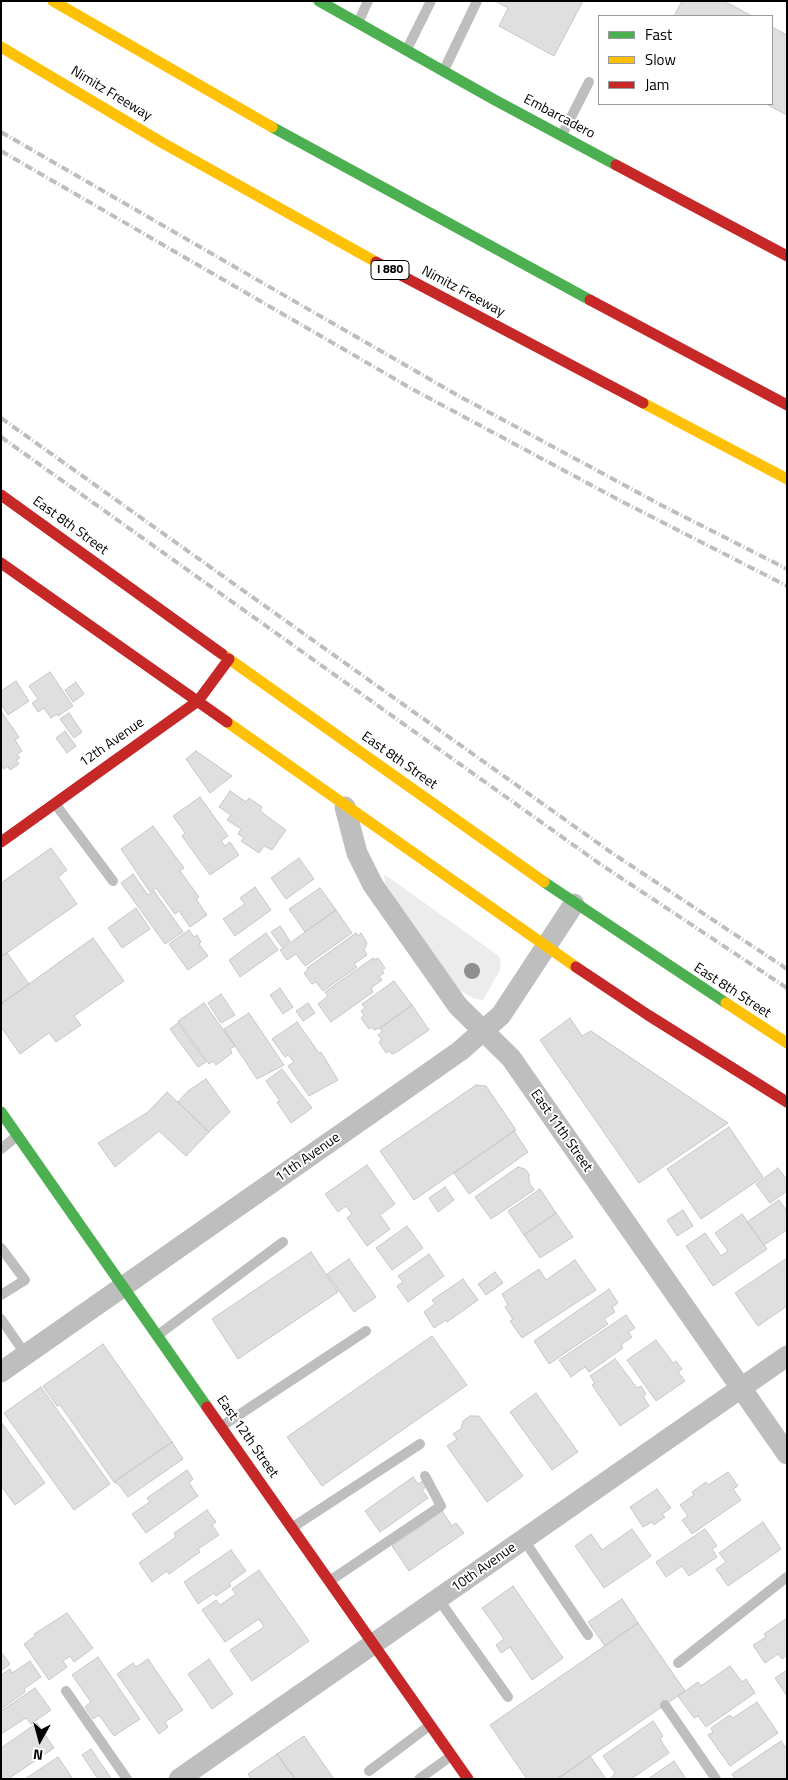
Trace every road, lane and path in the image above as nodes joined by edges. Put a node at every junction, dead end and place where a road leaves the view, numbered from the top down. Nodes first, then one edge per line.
1 (53, 1) edge
2 (319, 1) edge
3 (368, 1) edge
4 (431, 1) edge
5 (477, 1) edge
6 (358, 23) junction
7 (1, 46) edge
8 (406, 50) junction
9 (444, 71) junction
10 (590, 82) dead end
11 (562, 136) junction
12 (787, 256) edge
13 (785, 403) edge
14 (787, 479) edge
15 (1, 494) edge
16 (1, 563) edge
17 (229, 659) junction
18 (198, 701) junction
19 (54, 802) junction
20 (345, 807) junction
21 (1, 842) edge
22 (113, 881) dead end
23 (574, 904) junction
24 (545, 946) junction
25 (483, 1030) junction
26 (787, 1043) edge
27 (787, 1102) edge
28 (1, 1112) edge
29 (17, 1136) junction
30 (1, 1149) edge
31 (283, 1242) dead end
32 (1, 1248) edge
33 (123, 1288) junction
34 (1, 1295) edge
35 (1, 1319) edge
36 (366, 1331) dead end
37 (157, 1335) junction
38 (26, 1355) junction
39 (787, 1356) edge
40 (1, 1372) edge
41 (741, 1389) junction
42 (221, 1427) junction
43 (420, 1444) dead end
44 (787, 1454) edge
45 (425, 1476) dead end
46 (292, 1527) junction
47 (524, 1540) junction
48 (787, 1577) edge
49 (330, 1581) junction
50 (439, 1600) junction
51 (588, 1635) dead end
52 (374, 1644) junction
53 (678, 1663) dead end
54 (66, 1692) dead end
55 (508, 1697) dead end
56 (665, 1706) dead end
57 (430, 1725) junction
58 (451, 1755) junction
59 (369, 1771) dead end
60 (127, 1779) edge
61 (179, 1779) edge
62 (419, 1779) edge
63 (468, 1779) edge
64 (716, 1779) edge

1 - 13 main road
2 - 6 main road, Embarcadero
3 - 6 lane
4 - 8 lane
5 - 9 lane
6 - 8 main road, Embarcadero
7 - 14 main road, Nimitz Freeway / I 880
8 - 9 main road, Embarcadero
9 - 11 main road, Embarcadero
10 - 11 lane
11 - 12 main road, Embarcadero
15 - 17 main road, East 8th Street
16 - 18 main road
17 - 18 main road, 12th Avenue
17 - 23 main road, East 8th Street
18 - 19 main road, 12th Avenue
18 - 20 main road
19 - 21 main road, 12th Avenue
19 - 22 lane
20 - 24 main road
20 - 25 street, East 11th Street
23 - 24 street, 11th Avenue
23 - 26 main road, East 8th Street
24 - 25 street, 11th Avenue
24 - 27 main road
25 - 33 street, 11th Avenue
25 - 41 street, East 11th Street
28 - 29 main road, East 12th Street
29 - 30 lane
29 - 33 main road, East 12th Street
31 - 37 lane
32 - 34 lane
33 - 37 main road, East 12th Street
33 - 38 street, 11th Avenue
35 - 38 lane
36 - 42 lane
37 - 42 main road, East 12th Street
38 - 40 street, 11th Avenue
39 - 41 street, 10th Avenue
41 - 44 street, East 11th Street
41 - 47 street, 10th Avenue
42 - 46 main road, East 12th Street
43 - 46 lane
45 - 49 lane
46 - 49 main road, East 12th Street
47 - 50 street, 10th Avenue
47 - 51 lane
48 - 53 lane
49 - 52 main road, East 12th Street
50 - 52 street, 10th Avenue
50 - 55 lane
52 - 57 main road, East 12th Street
52 - 61 street, 10th Avenue
54 - 60 lane
56 - 64 lane
57 - 58 main road, East 12th Street
57 - 59 lane
58 - 62 lane
58 - 63 main road, East 12th Street

